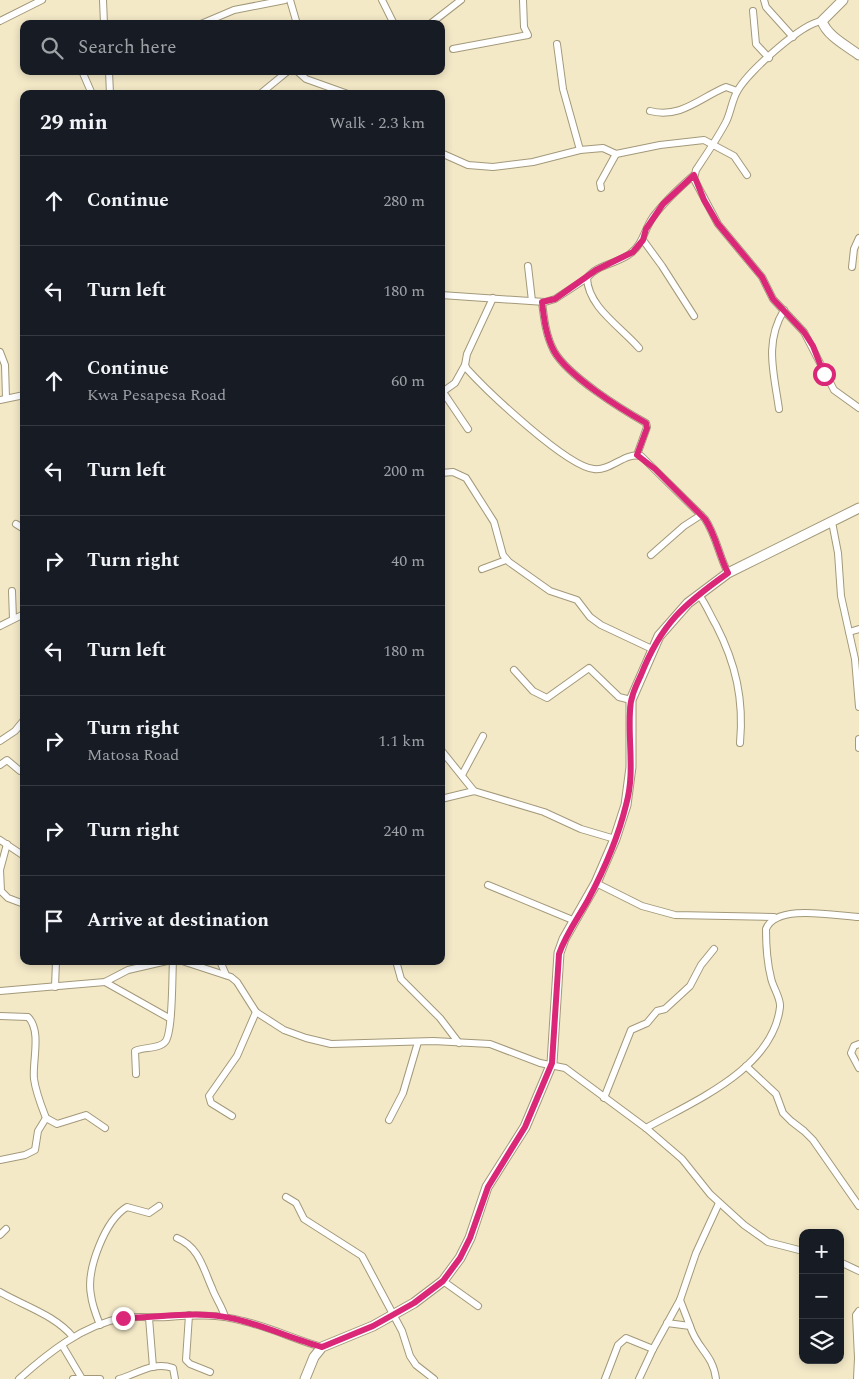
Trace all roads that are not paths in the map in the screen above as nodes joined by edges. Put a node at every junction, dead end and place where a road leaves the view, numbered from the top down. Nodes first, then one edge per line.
1 (42, 0) edge
2 (104, 0) edge
3 (285, 0) edge
4 (290, 0) edge
5 (382, 0) edge
6 (461, 0) edge
7 (523, 0) edge
8 (764, 0) edge
9 (843, 0) edge
10 (105, 11) junction
11 (754, 11) dead end
12 (104, 20) edge
13 (107, 20) edge
14 (210, 20) edge
15 (296, 20) edge
16 (392, 20) edge
17 (435, 20) edge
18 (0, 21) edge
19 (822, 21) junction
20 (793, 37) junction
21 (557, 44) dead end
22 (453, 49) dead end
23 (859, 55) edge
24 (769, 58) junction
25 (84, 75) edge
26 (108, 75) edge
27 (283, 75) edge
28 (302, 75) edge
29 (90, 90) edge
30 (110, 90) edge
31 (265, 90) edge
32 (337, 90) edge
33 (737, 91) junction
34 (650, 110) dead end
35 (713, 144) junction
36 (580, 150) junction
37 (616, 154) junction
38 (445, 155) edge
39 (694, 175) junction
40 (747, 175) dead end
41 (601, 188) dead end
42 (859, 238) edge
43 (643, 240) junction
44 (528, 266) dead end
45 (852, 267) dead end
46 (587, 278) junction
47 (445, 295) edge
48 (493, 298) junction
49 (532, 301) junction
50 (542, 302) junction
51 (784, 310) junction
52 (694, 316) dead end
53 (639, 348) dead end
54 (0, 352) edge
55 (465, 365) junction
56 (445, 391) edge
57 (20, 396) edge
58 (445, 397) edge
59 (3, 399) edge
60 (859, 408) edge
61 (779, 409) dead end
62 (468, 428) dead end
63 (637, 455) junction
64 (445, 473) edge
65 (859, 508) edge
66 (701, 514) junction
67 (832, 522) junction
68 (16, 524) dead end
69 (20, 526) edge
70 (651, 555) dead end
71 (506, 560) junction
72 (482, 569) dead end
73 (728, 573) junction
74 (12, 591) dead end
75 (699, 595) junction
76 (20, 616) edge
77 (12, 619) junction
78 (0, 626) edge
79 (859, 629) edge
80 (849, 632) junction
81 (652, 649) junction
82 (514, 670) dead end
83 (631, 700) junction
84 (859, 707) edge
85 (20, 725) edge
86 (483, 736) dead end
87 (859, 739) edge
88 (0, 741) edge
89 (740, 743) dead end
90 (859, 748) edge
91 (445, 755) edge
92 (0, 765) edge
93 (20, 771) edge
94 (462, 775) junction
95 (474, 791) junction
96 (445, 798) edge
97 (615, 839) junction
98 (0, 840) edge
99 (7, 844) junction
100 (20, 853) edge
101 (596, 883) junction
102 (488, 885) dead end
103 (20, 902) edge
104 (774, 917) junction
105 (859, 917) edge
106 (575, 921) junction
107 (714, 948) dead end
108 (56, 965) edge
109 (150, 965) edge
110 (173, 965) edge
111 (200, 965) edge
112 (222, 965) edge
113 (397, 965) edge
114 (226, 975) junction
115 (106, 982) junction
116 (55, 987) junction
117 (0, 991) edge
118 (256, 1012) junction
119 (0, 1016) edge
120 (169, 1018) junction
121 (418, 1042) junction
122 (459, 1043) junction
123 (859, 1044) edge
124 (552, 1063) junction
125 (746, 1066) junction
126 (859, 1068) edge
127 (136, 1074) dead end
128 (604, 1098) junction
129 (232, 1116) dead end
130 (46, 1118) junction
131 (388, 1120) dead end
132 (105, 1128) dead end
133 (646, 1128) junction
134 (0, 1160) edge
135 (286, 1197) dead end
136 (719, 1203) junction
137 (159, 1206) dead end
138 (859, 1206) edge
139 (6, 1229) dead end
140 (0, 1235) edge
141 (177, 1238) dead end
142 (799, 1250) edge
143 (844, 1264) edge
144 (859, 1271) edge
145 (443, 1281) junction
146 (0, 1292) edge
147 (680, 1300) junction
148 (478, 1306) dead end
149 (859, 1311) edge
150 (189, 1315) junction
151 (392, 1315) junction
152 (225, 1317) junction
153 (149, 1318) junction
154 (667, 1323) junction
155 (100, 1325) junction
156 (690, 1326) junction
157 (73, 1337) junction
158 (62, 1345) junction
159 (322, 1347) junction
160 (653, 1349) junction
161 (152, 1367) junction
162 (210, 1372) dead end
163 (81, 1378) junction
164 (19, 1379) edge
165 (73, 1379) edge
166 (100, 1379) edge
167 (119, 1379) edge
168 (175, 1379) edge
169 (305, 1379) edge
170 (434, 1379) edge
171 (605, 1379) edge
172 (640, 1379) edge
173 (716, 1379) edge
174 (856, 1379) edge

1 - 18 street
2 - 10 street
3 - 14 street
4 - 15 street
5 - 16 street
6 - 17 street
7 - 22 street
8 - 20 street
9 - 19 street
10 - 12 street
10 - 13 street
11 - 24 street
19 - 20 street
19 - 23 street
20 - 24 street
21 - 36 street
24 - 33 street
25 - 29 street
26 - 30 street
27 - 31 street
28 - 32 street
33 - 34 street
33 - 35 street
35 - 37 street
35 - 39 street
35 - 40 street
36 - 37 street
36 - 38 street
37 - 41 street
39 - 43 street
39 - 51 street
42 - 45 street
43 - 46 street
43 - 52 street
44 - 49 street
46 - 50 street
46 - 53 street
47 - 48 street
48 - 49 street
48 - 55 street
49 - 50 street
50 - 63 street
51 - 60 street
51 - 61 street
54 - 59 street
55 - 56 street
55 - 63 street
57 - 59 street
58 - 62 street
63 - 66 street
64 - 71 street
65 - 67 street
66 - 70 street
66 - 73 street
67 - 73 street
67 - 80 street
68 - 69 street
71 - 72 street
71 - 81 street
73 - 75 street
74 - 77 street
75 - 81 street
75 - 89 street
76 - 77 street
77 - 78 street
79 - 80 street
80 - 84 street
81 - 83 street
82 - 83 street
83 - 97 street
85 - 88 street
86 - 94 street
87 - 90 street
91 - 94 street
92 - 93 street
94 - 95 street
95 - 96 street
95 - 97 street
97 - 101 street
98 - 99 street
99 - 100 street
99 - 103 street
101 - 104 street
101 - 106 street
102 - 106 street
104 - 105 street
104 - 125 street
106 - 124 street
107 - 128 street
108 - 116 street
109 - 115 street
110 - 120 street
111 - 114 street
112 - 114 street
113 - 122 street
114 - 118 street
115 - 116 street
115 - 120 street
116 - 117 street
118 - 121 street
118 - 129 street
119 - 130 street
120 - 127 street
121 - 122 street
121 - 131 street
122 - 124 street
123 - 126 street
124 - 128 street
124 - 145 street
125 - 133 street
125 - 138 street
128 - 133 street
130 - 132 street
130 - 134 street
133 - 136 street
135 - 151 street
136 - 142 street
136 - 147 street
137 - 155 street
139 - 140 street
141 - 152 street
143 - 144 street
145 - 148 street
145 - 151 street
146 - 157 street
147 - 154 street
147 - 156 street
149 - 174 street
150 - 152 street
150 - 153 street
150 - 162 street
151 - 159 street
151 - 170 street
152 - 159 street
153 - 155 street
153 - 161 street
154 - 156 street
154 - 160 street
155 - 157 street
156 - 173 street
157 - 158 street
158 - 163 street
158 - 164 street
159 - 169 street
160 - 171 street
160 - 172 street
161 - 167 street
161 - 168 street
163 - 165 street
163 - 166 street

